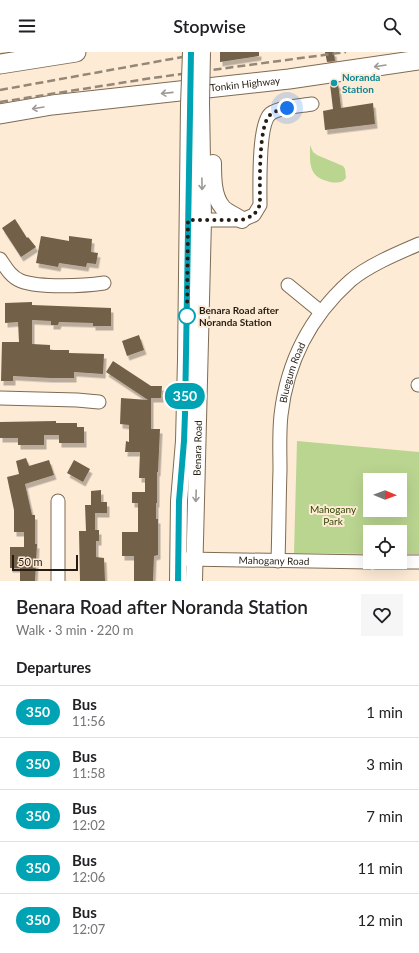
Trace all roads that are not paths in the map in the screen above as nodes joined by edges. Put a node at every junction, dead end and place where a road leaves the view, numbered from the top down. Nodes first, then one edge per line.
1 (76, 52) edge
2 (190, 52) edge
3 (202, 52) edge
4 (419, 60) edge
5 (0, 64) edge
6 (195, 104) junction
7 (312, 104) dead end
8 (0, 114) edge
9 (202, 140) junction
10 (195, 220) junction
11 (242, 220) junction
12 (419, 244) edge
13 (0, 259) edge
14 (104, 283) dead end
15 (288, 285) dead end
16 (321, 312) junction
17 (199, 389) junction
18 (0, 398) edge
19 (99, 402) dead end
20 (184, 441) junction
21 (58, 502) dead end
22 (178, 559) junction
23 (194, 559) junction
24 (278, 561) junction
25 (363, 562) edge
26 (407, 562) edge
27 (419, 562) edge
28 (58, 581) edge
29 (178, 581) edge
30 (194, 581) edge

1 - 5 highway
2 - 6 main road, Benara Road, bridge
3 - 6 main road, Benara Road, bridge
4 -> 8 highway, Tonkin Highway
6 - 9 main road, Benara Road
6 - 10 main road, Benara Road
7 - 11 street
9 -> 10 main road, Benara Road
9 - 11 main road
10 - 11 street
10 - 17 main road, Benara Road
10 - 20 main road, Benara Road
12 - 16 street, Bluegum Road
13 - 14 street
15 - 16 street
16 - 24 street, Bluegum Road
17 - 20 main road
17 -> 23 main road, Benara Road
18 - 19 street
20 - 22 main road, Benara Road
21 - 28 street
22 - 23 street, Mahogany Road
22 - 29 main road, Benara Road
23 - 24 street, Mahogany Road
23 - 30 main road, Benara Road
24 - 25 street, Mahogany Road
26 - 27 street

